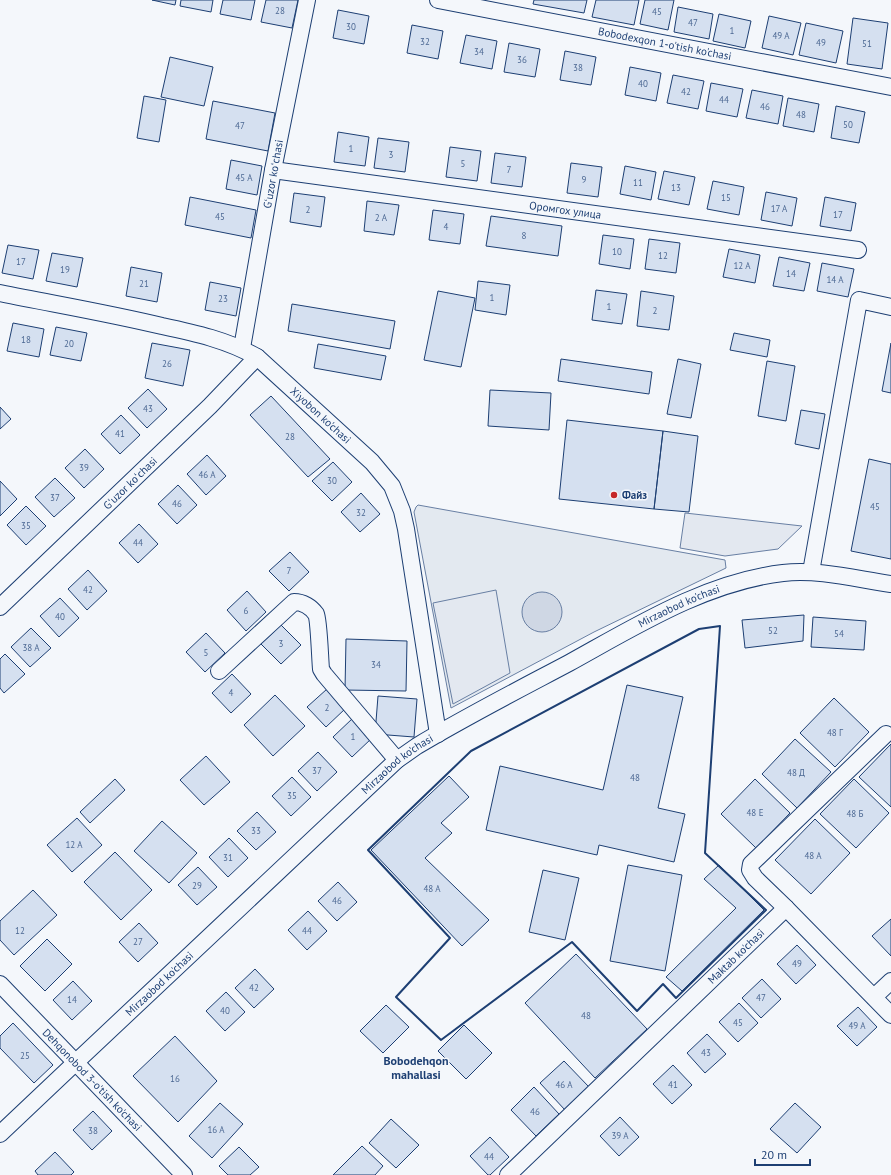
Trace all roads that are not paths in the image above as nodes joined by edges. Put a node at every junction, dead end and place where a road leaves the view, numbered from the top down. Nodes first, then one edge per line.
1 (307, 0) edge
2 (438, 0) edge
3 (891, 87) edge
4 (273, 170) junction
5 (858, 250) dead end
6 (0, 293) edge
7 (891, 307) edge
8 (242, 348) junction
9 (257, 357) junction
10 (810, 572) junction
11 (891, 584) edge
12 (0, 607) edge
13 (219, 671) dead end
14 (438, 734) junction
15 (886, 734) dead end
16 (397, 760) junction
17 (786, 908) junction
18 (891, 981) edge
19 (0, 984) edge
20 (874, 998) junction
21 (891, 1015) edge
22 (75, 1062) junction
23 (0, 1134) edge
24 (184, 1175) edge
25 (508, 1175) edge

1 - 4 street, Gʻuzor koʻchasi
2 - 3 street, Bobodexqon 1-o'tish ko'chasi
4 - 5 street, Оромгох улица
4 - 8 street, Gʻuzor koʻchasi
6 - 8 street, Xiyobon ko'chasi
7 - 10 street
8 - 9 street, Xiyobon ko'chasi
9 - 12 street, Gʻuzor koʻchasi
9 - 14 street, Xiyobon ko'chasi
10 - 11 street, Mirzaobod ko'chasi
10 - 14 street, Mirzaobod ko'chasi
13 - 16 street
14 - 16 street, Mirzaobod ko'chasi
15 - 17 street
16 - 22 street, Mirzaobod ko'chasi
17 - 20 street
17 - 25 street, Maktab ko'chasi
18 - 20 street
19 - 22 street, Dehqonobod 3-o'tish ko'chasi
20 - 21 street
22 - 23 street, Mirzaobod ko'chasi
22 - 24 street, Dehqonobod 3-o'tish ko'chasi

